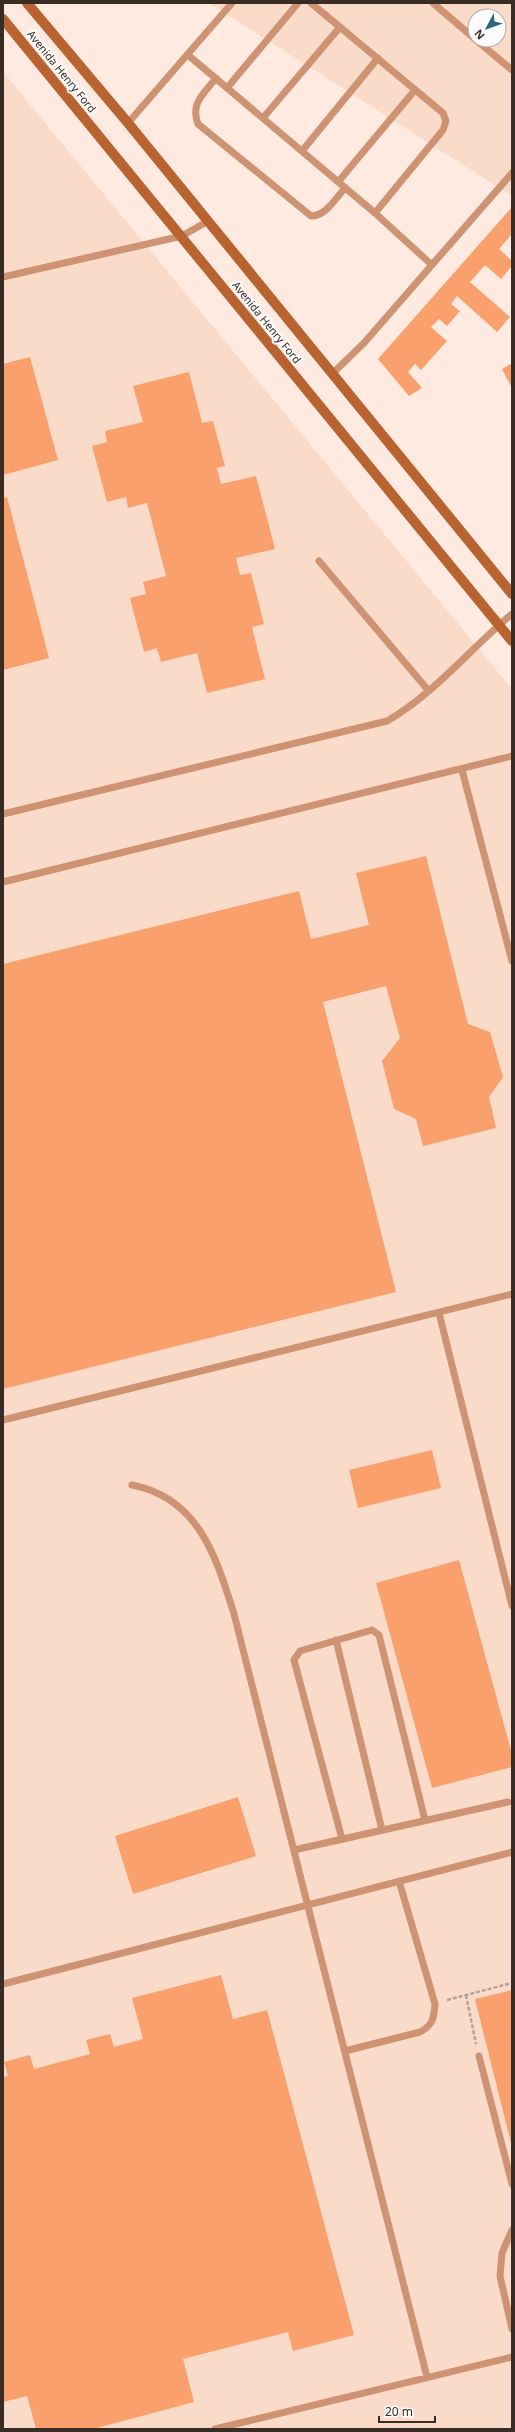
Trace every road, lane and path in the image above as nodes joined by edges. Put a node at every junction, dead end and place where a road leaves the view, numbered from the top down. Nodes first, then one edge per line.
1 (26, 3) edge
2 (232, 3) edge
3 (298, 3) edge
4 (311, 3) edge
5 (433, 3) edge
6 (3, 19) edge
7 (340, 27) junction
8 (467, 31) edge
9 (486, 48) edge
10 (188, 55) junction
11 (378, 58) junction
12 (512, 70) edge
13 (216, 78) junction
14 (227, 88) junction
15 (415, 90) junction
16 (263, 118) junction
17 (128, 123) junction
18 (302, 151) junction
19 (512, 173) edge
20 (338, 182) junction
21 (345, 188) junction
22 (375, 213) junction
23 (208, 221) junction
24 (182, 236) junction
25 (432, 265) junction
26 (3, 277) edge
27 (332, 374) junction
28 (319, 561) dead end
29 (512, 594) edge
30 (512, 614) edge
31 (499, 625) junction
32 (512, 641) edge
33 (428, 690) junction
34 (512, 756) edge
35 (462, 770) junction
36 (3, 814) edge
37 (3, 882) edge
38 (512, 961) edge
39 (512, 1294) edge
40 (439, 1313) junction
41 (3, 1420) edge
42 (132, 1485) dead end
43 (512, 1606) edge
44 (336, 1640) junction
45 (508, 1802) dead end
46 (425, 1820) junction
47 (382, 1830) junction
48 (342, 1839) junction
49 (294, 1850) junction
50 (512, 1852) edge
51 (399, 1881) junction
52 (309, 1906) junction
53 (3, 1984) edge
54 (512, 1984) edge
55 (466, 1995) junction
56 (435, 2004) junction
57 (345, 2051) junction
58 (479, 2056) joint
59 (512, 2184) edge
60 (512, 2230) edge
61 (512, 2329) edge
62 (512, 2357) edge
63 (427, 2377) junction
64 (215, 2429) edge

1 - 17 main road, Avenida Henry Ford
2 - 10 lane
3 - 14 lane
4 - 7 lane
5 - 8 lane
6 - 24 main road, Avenida Henry Ford
7 - 11 lane
7 - 16 lane
9 - 12 lane
10 - 13 lane
10 - 17 lane
11 - 15 lane
11 - 18 lane
13 - 14 lane
13 - 21 lane
14 - 16 lane
15 - 20 lane
15 - 22 lane
16 - 18 lane
17 - 23 main road, Avenida Henry Ford
18 - 20 lane
19 - 25 lane
20 - 21 lane
21 - 22 lane
22 - 25 lane
23 - 24 lane
23 - 27 main road, Avenida Henry Ford
24 - 26 lane
24 - 31 main road, Avenida Henry Ford
25 - 27 lane
27 - 29 main road, Avenida Henry Ford
28 - 33 lane
30 - 31 lane
31 - 32 main road, Avenida Henry Ford
31 - 33 lane
33 - 36 lane
34 - 35 lane
35 - 37 lane
35 - 38 lane
39 - 40 lane
40 - 41 lane
40 - 43 lane
42 - 49 lane
44 - 46 lane
44 - 47 lane
44 - 48 lane
45 - 46 lane
46 - 47 lane
47 - 48 lane
48 - 49 lane
49 - 52 lane
50 - 51 lane
51 - 52 lane
51 - 56 lane
52 - 53 lane
52 - 57 lane
54 - 55 path
55 - 56 path
55 - 58 path
56 - 57 lane
57 - 63 lane
58 - 59 lane
60 - 61 lane
62 - 63 lane
63 - 64 lane

